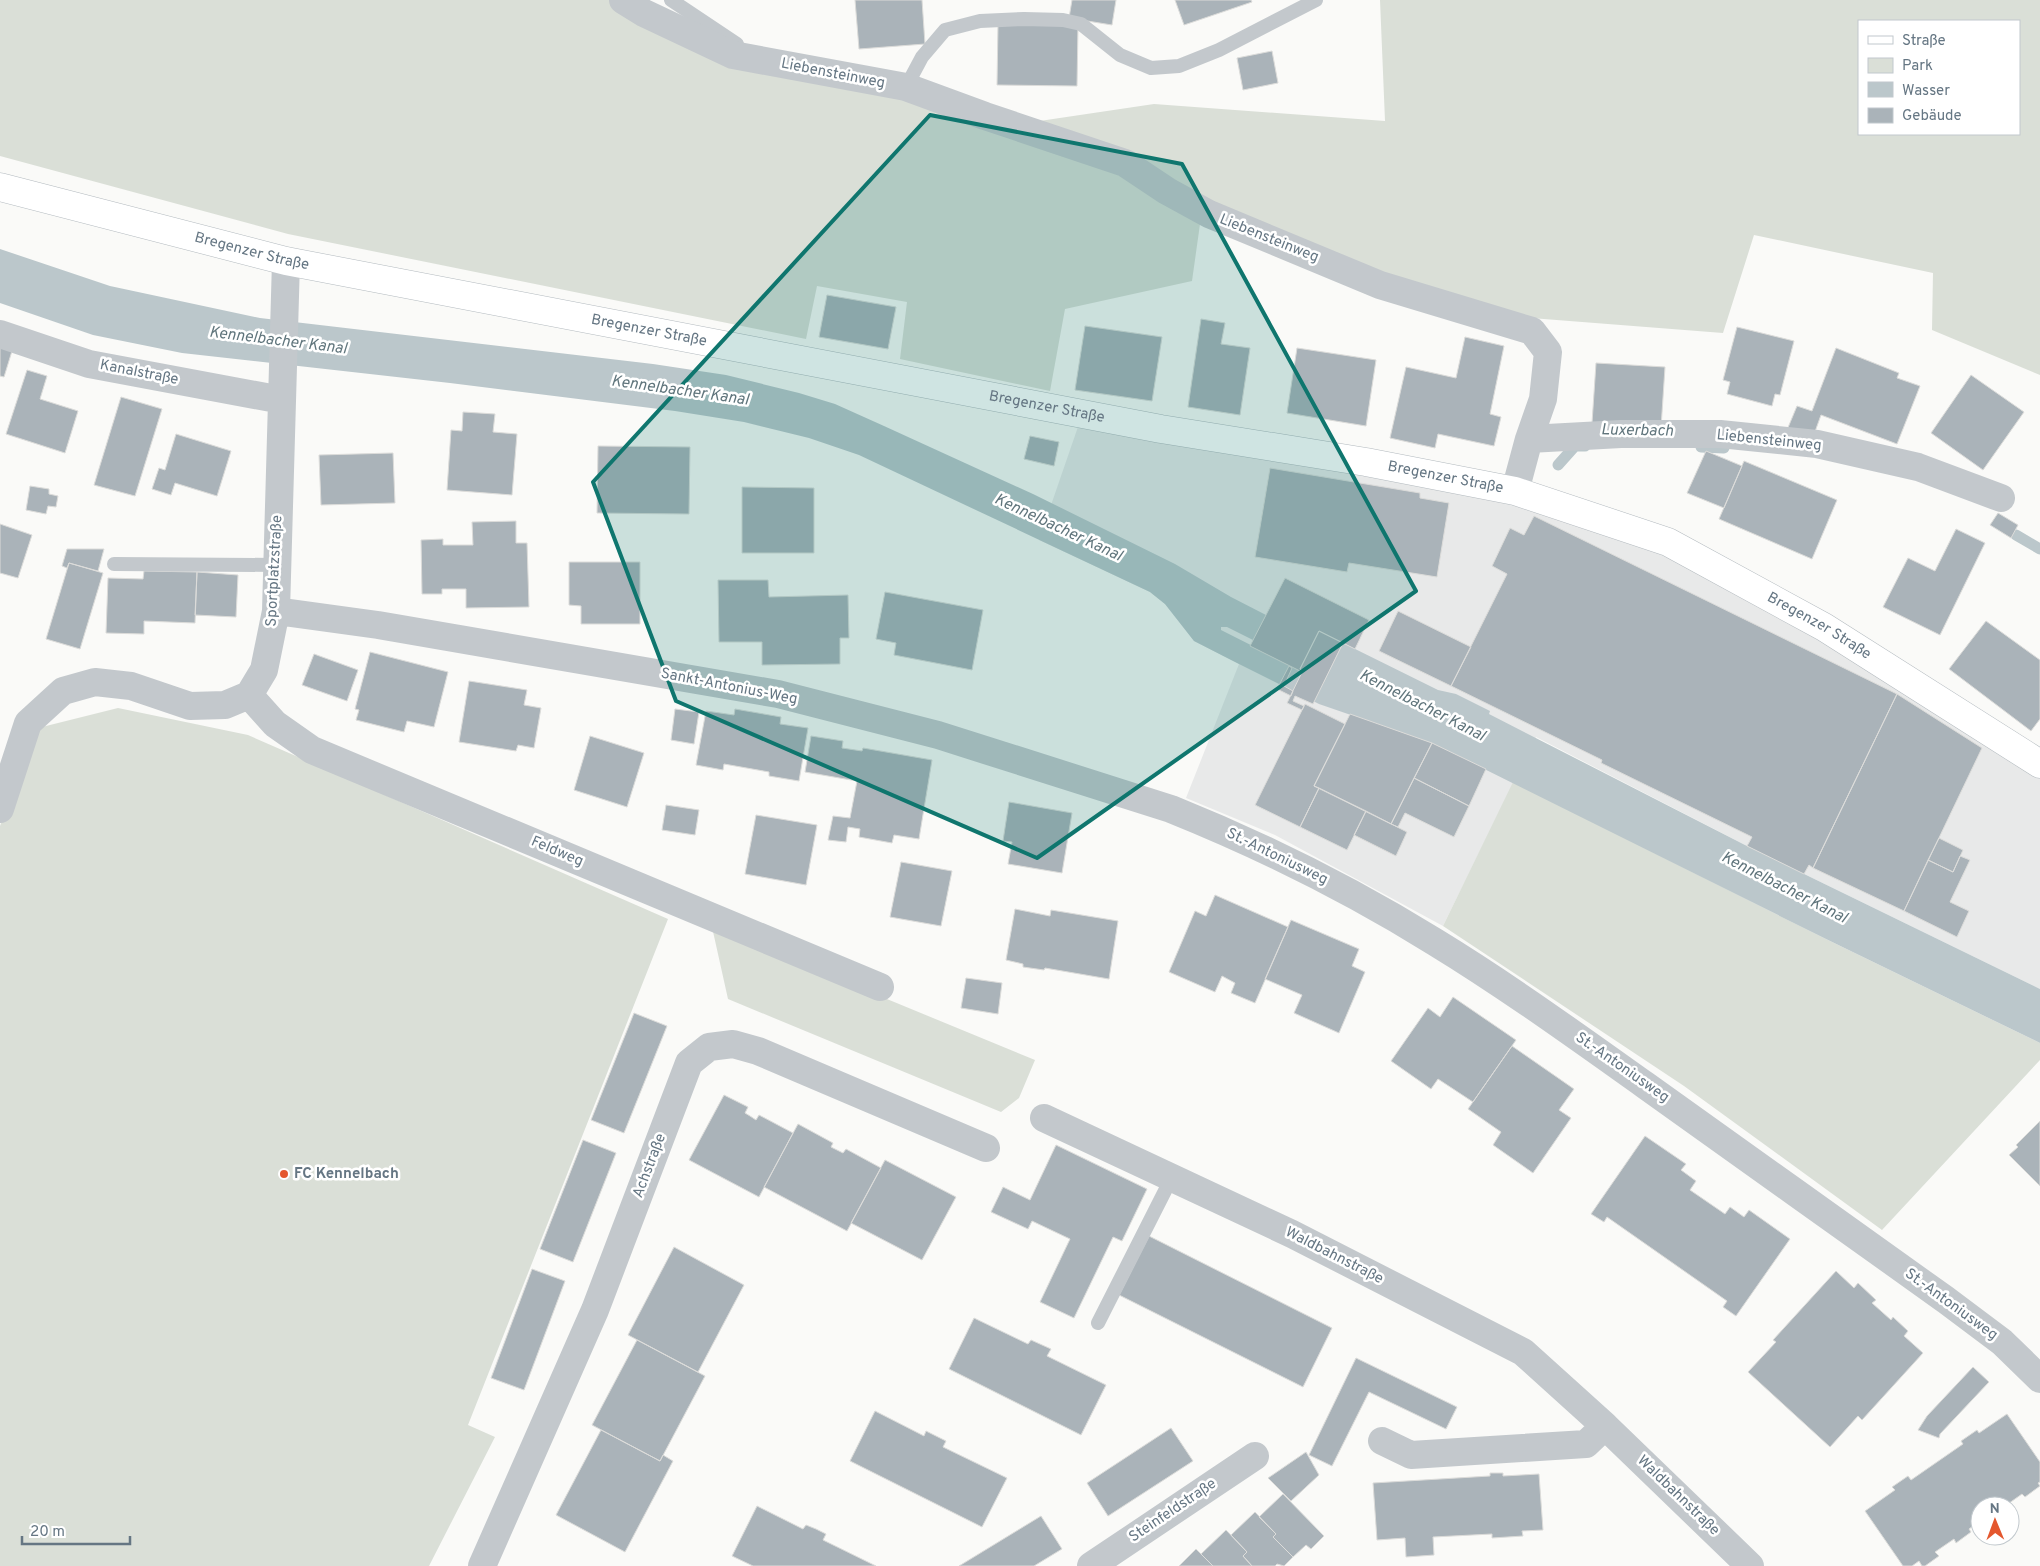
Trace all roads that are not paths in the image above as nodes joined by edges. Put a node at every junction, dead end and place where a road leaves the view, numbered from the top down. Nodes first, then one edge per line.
1 (623, 0) edge
2 (670, 0) edge
3 (1316, 0) edge
4 (760, 60) junction
5 (906, 87) junction
6 (0, 187) edge
7 (286, 262) junction
8 (0, 334) edge
9 (281, 390) junction
10 (1529, 439) junction
11 (1514, 492) junction
12 (2001, 498) dead end
13 (114, 564) dead end
14 (276, 565) junction
15 (276, 611) junction
16 (249, 695) junction
17 (2040, 764) edge
18 (0, 809) edge
19 (1171, 809) joint
20 (880, 987) dead end
21 (1044, 1118) dead end
22 (986, 1148) dead end
23 (1171, 1179) junction
24 (1098, 1324) dead end
25 (2040, 1380) edge
26 (1605, 1426) junction
27 (1382, 1441) dead end
28 (1255, 1456) dead end
29 (482, 1566) edge
30 (1092, 1566) edge
31 (1750, 1566) edge

1 - 4 street, Liebensteinweg
2 - 4 lane, Liebensteinweg
3 - 5 lane, Liebensteinweg
4 - 5 street, Liebensteinweg
5 - 10 street, Liebensteinweg
6 - 7 main road, Bregenzer Straße
7 - 9 street, Sportplatzstraße
7 - 11 main road, Bregenzer Straße
8 - 9 street, Kanalstraße
9 - 14 street, Sportplatzstraße
10 - 11 street, Liebensteinweg
10 - 12 street, Liebensteinweg
11 - 17 main road, Bregenzer Straße
13 - 14 lane
14 - 15 street, Sportplatzstraße
15 - 16 street, Sportplatzstraße
15 - 19 street, Sankt-Antonius-Weg
16 - 18 street
16 - 20 street, Feldweg
19 - 25 street, St.-Antoniusweg
21 - 23 street, Waldbahnstraße
22 - 29 street, Achstraße
23 - 24 lane
23 - 26 street, Waldbahnstraße
26 - 27 street
26 - 31 street, Waldbahnstraße
28 - 30 street, Steinfeldstraße

